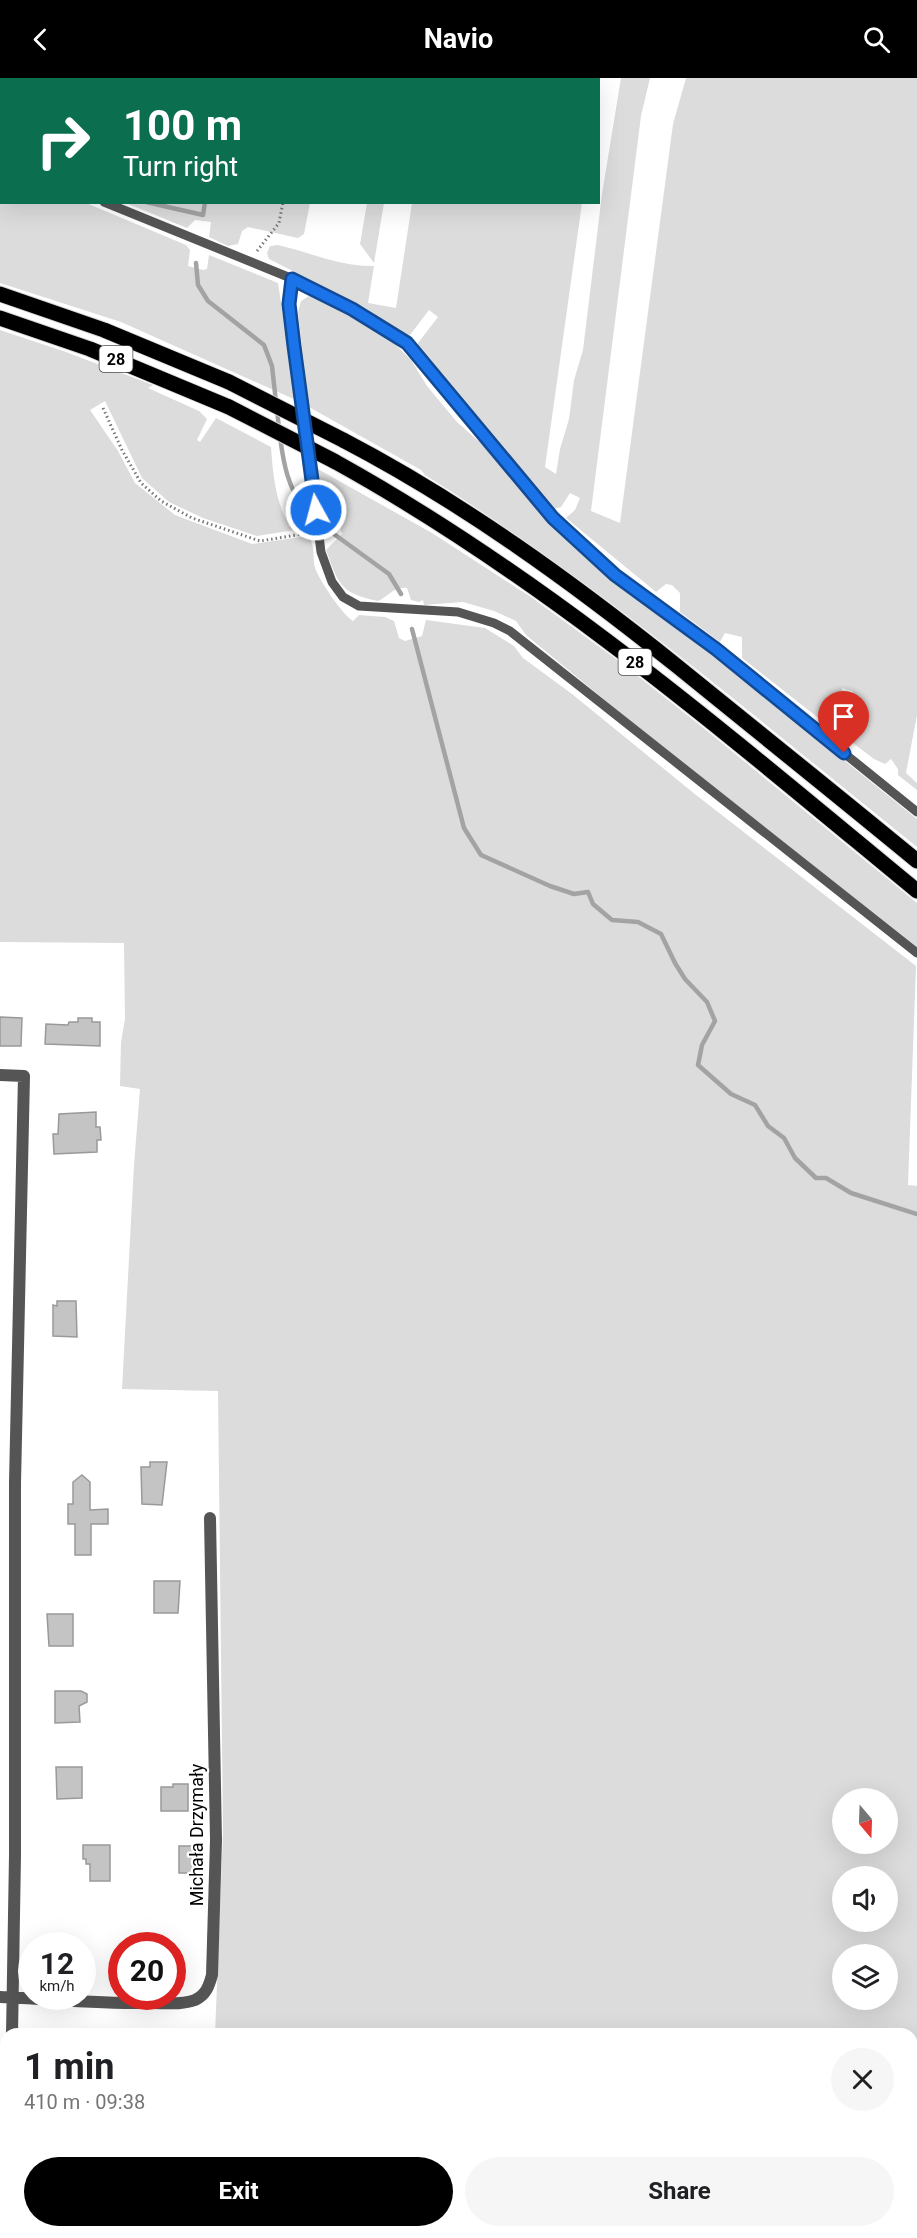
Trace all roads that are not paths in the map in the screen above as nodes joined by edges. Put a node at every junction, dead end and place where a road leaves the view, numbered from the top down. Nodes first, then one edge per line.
1 (109, 204) edge
2 (292, 279) junction
3 (0, 294) edge
4 (0, 318) edge
5 (917, 812) edge
6 (917, 861) edge
7 (917, 891) edge
8 (917, 953) edge
9 (0, 1075) edge
10 (210, 1518) dead end
11 (0, 1997) edge
12 (13, 1997) junction
13 (12, 2028) edge

1 - 2 lane
2 - 5 lane
2 - 8 lane
3 - 6 main road, 28, bridge
4 - 7 main road, 28, bridge
9 - 12 street
10 - 12 street, Michała Drzymały
11 - 12 street
12 - 13 street

